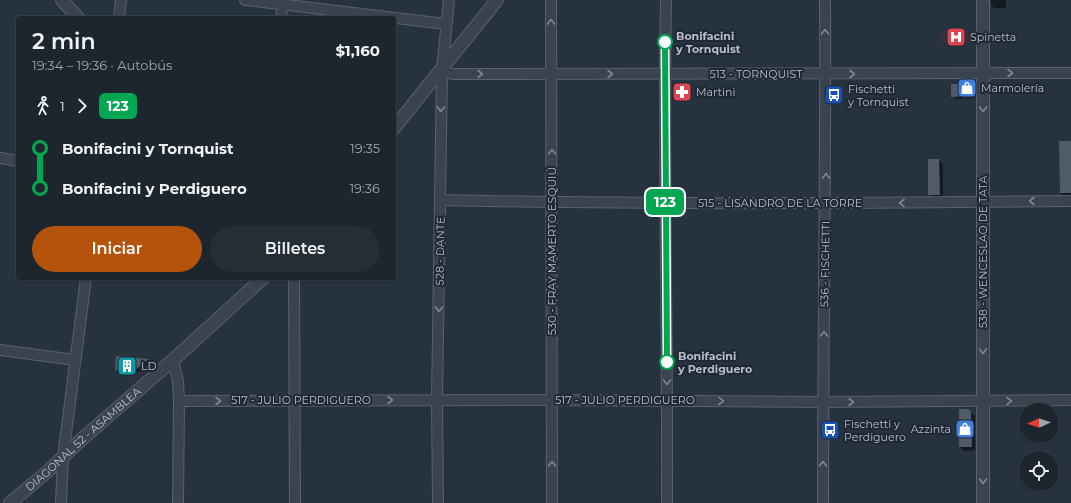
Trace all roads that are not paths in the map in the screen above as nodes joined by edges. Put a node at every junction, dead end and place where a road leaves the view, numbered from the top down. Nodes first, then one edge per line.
1 (62, 0) edge
2 (121, 0) edge
3 (245, 0) edge
4 (449, 0) edge
5 (496, 0) edge
6 (552, 0) edge
7 (666, 0) edge
8 (825, 0) edge
9 (983, 0) edge
10 (283, 2) edge
11 (76, 16) edge
12 (119, 16) edge
13 (281, 16) edge
14 (387, 16) edge
15 (396, 17) edge
16 (446, 24) junction
17 (442, 70) junction
18 (982, 73) junction
19 (1071, 73) edge
20 (551, 74) junction
21 (665, 74) junction
22 (826, 74) junction
23 (396, 126) edge
24 (0, 158) edge
25 (16, 161) edge
26 (440, 200) junction
27 (1071, 201) edge
28 (665, 202) junction
29 (983, 202) junction
30 (552, 203) junction
31 (826, 203) junction
32 (86, 280) edge
33 (261, 280) edge
34 (294, 280) edge
35 (0, 350) edge
36 (75, 360) junction
37 (173, 360) junction
38 (437, 400) junction
39 (552, 400) junction
40 (668, 400) junction
41 (1071, 400) edge
42 (179, 401) junction
43 (295, 401) junction
44 (982, 401) junction
45 (823, 402) junction
46 (62, 457) junction
47 (10, 503) edge
48 (61, 503) edge
49 (178, 503) edge
50 (295, 503) edge
51 (438, 503) edge
52 (552, 503) edge
53 (667, 503) edge
54 (823, 503) edge
55 (983, 503) edge

1 - 11 street
2 - 12 street
3 - 10 street
4 - 16 street, 528 - DANTE
5 - 17 street
20 -> 6 street, 530 - FRAY MAMERTO ESQUIÚ
7 - 21 street
22 -> 8 street, 536 - FISCHETTI
9 - 18 street, 538 - WENCESLAO DE TATA
10 - 13 street
10 - 14 street
15 - 16 street
16 - 17 street, 528 - DANTE
17 -> 20 street, 513 - TORNQUIST
17 - 23 street
17 -> 26 street, 528 - DANTE
18 -> 19 street, 513 - TORNQUIST
22 -> 18 street, 513 - TORNQUIST
18 -> 29 street, 538 - WENCESLAO DE TATA
20 -> 21 street, 513 - TORNQUIST
30 -> 20 street, 530 - FRAY MAMERTO ESQUIÚ
21 - 22 street, 513 - TORNQUIST
21 - 28 street
31 -> 22 street, 536 - FISCHETTI
24 - 25 street
26 - 30 street, 515 - LISANDRO DE LA TORRE
26 -> 38 street, 528 - DANTE
27 -> 29 street, 515 - LISANDRO DE LA TORRE
28 - 30 street, 515 - LISANDRO DE LA TORRE
28 - 31 street, 515 - LISANDRO DE LA TORRE
28 -> 40 street
29 -> 31 street, 515 - LISANDRO DE LA TORRE
29 -> 44 street, 538 - WENCESLAO DE TATA
30 - 39 street, 530 - FRAY MAMERTO ESQUIÚ
45 -> 31 street, 536 - FISCHETTI
32 - 36 street
33 - 37 street, DIAGONAL 52 - ASAMBLEA
34 - 43 street
35 - 36 street
36 - 46 street
37 - 42 street
37 - 46 street, DIAGONAL 52 - ASAMBLEA
38 - 39 street, 517 - JULIO PERDIGUERO
43 -> 38 street, 517 - JULIO PERDIGUERO
38 - 51 street, 528 - DANTE
39 - 40 street, 517 - JULIO PERDIGUERO
52 -> 39 street, 530 - FRAY MAMERTO ESQUIÚ
40 -> 45 street, 517 - JULIO PERDIGUERO
40 - 53 street
44 -> 41 street, 517 - JULIO PERDIGUERO
42 -> 43 street, 517 - JULIO PERDIGUERO
42 - 49 street
43 - 50 street
45 -> 44 street, 517 - JULIO PERDIGUERO
44 -> 55 street, 538 - WENCESLAO DE TATA
54 -> 45 street, 536 - FISCHETTI
46 - 47 street, DIAGONAL 52 - ASAMBLEA
46 - 48 street

